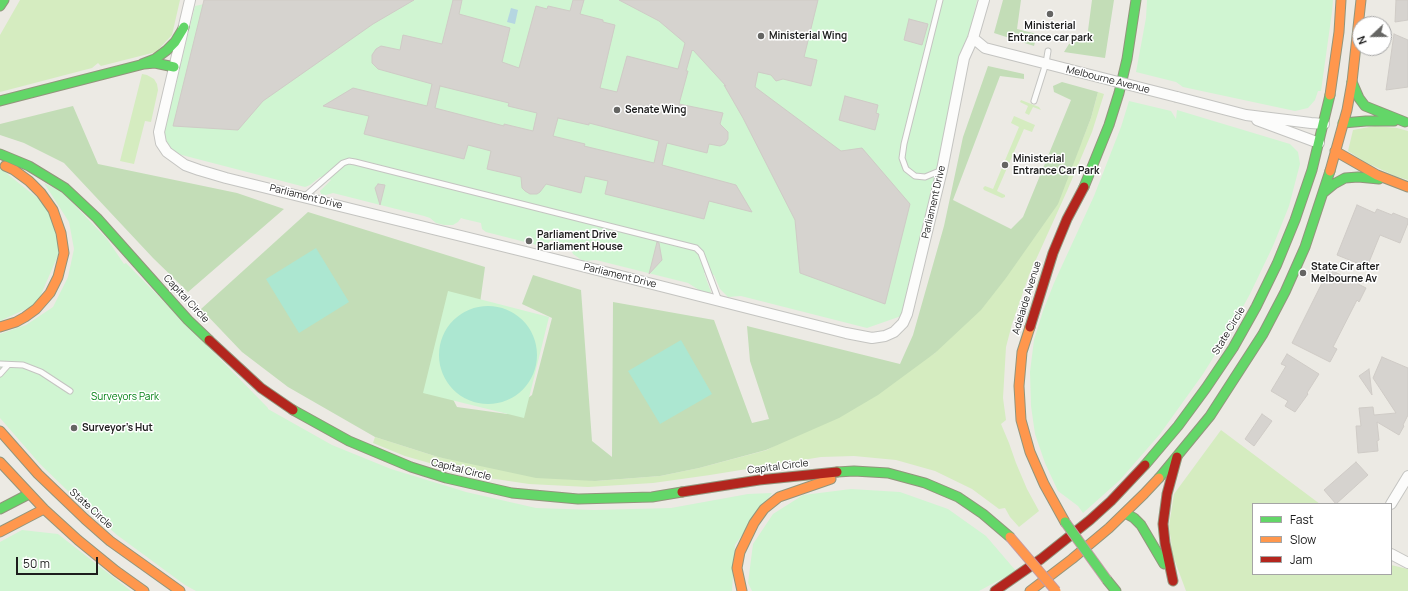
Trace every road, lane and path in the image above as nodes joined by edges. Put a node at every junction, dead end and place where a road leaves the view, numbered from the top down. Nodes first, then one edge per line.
1 (4, 0) edge
2 (190, 0) edge
3 (940, 0) edge
4 (984, 0) edge
5 (1136, 0) edge
6 (1341, 0) edge
7 (1361, 0) edge
8 (0, 6) edge
9 (184, 27) junction
10 (973, 38) junction
11 (1048, 51) dead end
12 (1046, 63) junction
13 (140, 65) junction
14 (174, 67) junction
15 (1352, 82) junction
16 (0, 101) edge
17 (1034, 101) dead end
18 (1246, 115) junction
19 (1343, 123) junction
20 (1406, 123) edge
21 (1324, 124) junction
22 (1318, 143) junction
23 (1335, 151) junction
24 (0, 154) edge
25 (0, 164) edge
26 (942, 170) junction
27 (1386, 179) junction
28 (1408, 187) edge
29 (1323, 193) junction
30 (304, 197) junction
31 (719, 301) junction
32 (0, 327) edge
33 (0, 364) edge
34 (8, 365) junction
35 (0, 374) edge
36 (70, 390) dead end
37 (0, 430) edge
38 (1177, 457) junction
39 (0, 462) edge
40 (854, 471) junction
41 (1408, 476) edge
42 (38, 489) junction
43 (52, 502) junction
44 (1392, 503) edge
45 (0, 509) edge
46 (1125, 512) junction
47 (1090, 520) junction
48 (0, 532) edge
49 (1392, 555) edge
50 (1408, 563) edge
51 (1173, 581) junction
52 (144, 591) edge
53 (180, 591) edge
54 (742, 591) edge
55 (995, 591) edge
56 (1030, 591) edge
57 (1056, 591) edge
58 (1116, 591) edge
59 (1178, 591) edge

1 - 8 main road
2 - 9 street, Parliament Drive
3 - 26 lane
4 - 10 street, Parliament Drive
5 - 58 main road, Adelaide Avenue, bridge
6 - 21 main road, State Circle
7 - 15 main road
9 - 13 main road
9 - 14 street, Parliament Drive
10 - 12 street, Melbourne Avenue
10 - 26 street, Parliament Drive
11 - 12 lane
12 - 17 lane
12 - 18 street, Melbourne Avenue, bridge
13 - 14 main road
13 - 16 main road
14 - 30 street, Parliament Drive
15 - 19 main road
15 - 20 main road
18 - 21 street, Melbourne Avenue
18 - 22 street, Melbourne Avenue
19 - 20 main road, Melbourne Avenue
19 - 21 main road, Melbourne Avenue
19 - 23 main road
21 - 22 main road, State Circle
22 - 23 main road, Melbourne Avenue
22 - 47 main road, State Circle
23 - 27 main road, Melbourne Avenue
23 - 29 main road
24 - 40 main road, Capital Circle
25 - 32 main road
26 - 31 street, Parliament Drive
27 - 28 main road, Melbourne Avenue
27 - 29 main road
29 - 38 main road
30 - 31 street, Parliament Drive
30 - 31 lane
33 - 34 lane
34 - 35 lane
34 - 36 lane
37 - 42 main road, State Circle
38 - 46 main road
38 - 51 main road
39 - 42 main road, State Circle
40 - 54 main road
40 - 57 main road, Capital Circle, bridge
41 - 44 street
42 - 43 main road, State Circle
42 - 43 main road, State Circle
42 - 45 main road
43 - 48 main road
43 - 52 main road, State Circle
43 - 53 main road, State Circle
46 - 47 main road
46 - 51 main road
46 - 56 main road
47 - 55 main road, State Circle
49 - 50 street
51 - 59 main road

